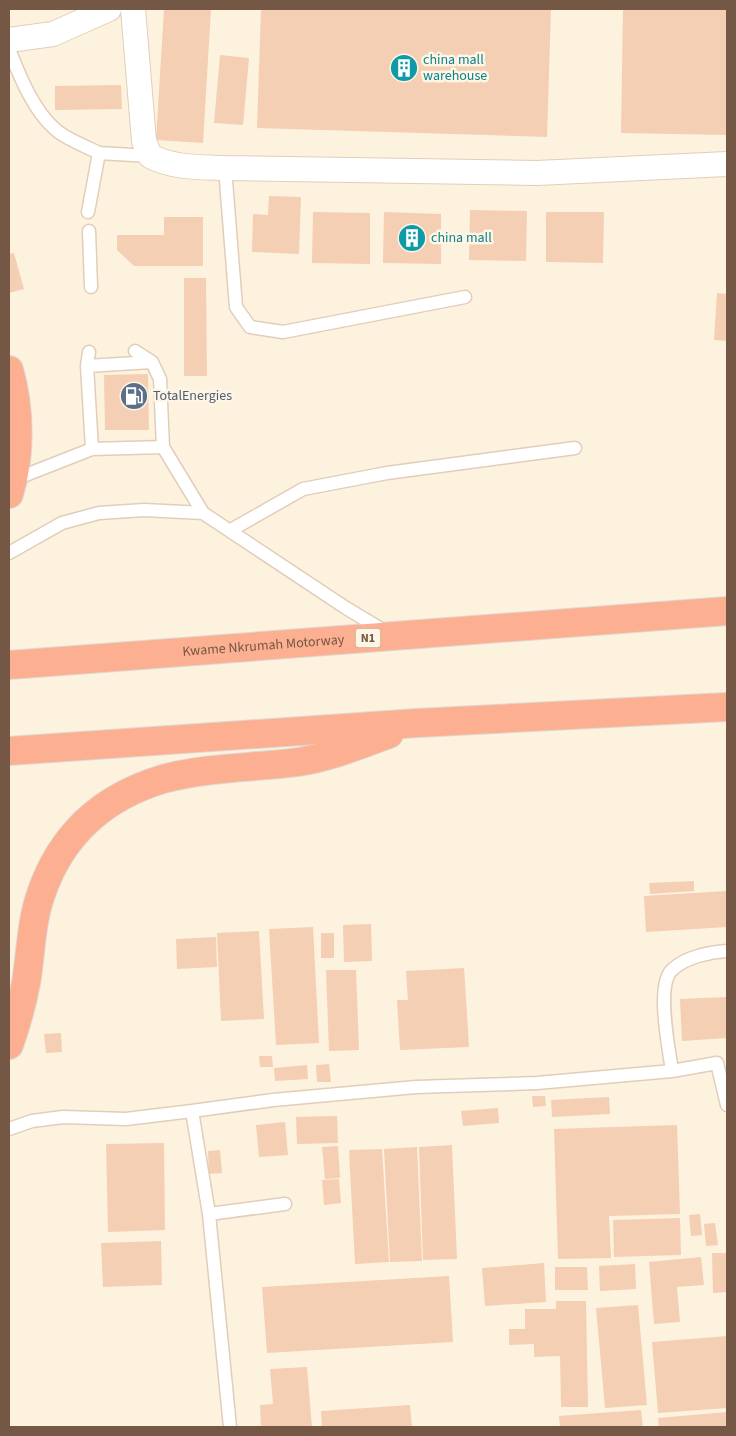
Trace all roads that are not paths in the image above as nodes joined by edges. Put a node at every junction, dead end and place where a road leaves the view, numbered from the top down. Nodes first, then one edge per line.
1 (109, 9) edge
2 (133, 9) edge
3 (9, 40) edge
4 (9, 50) edge
5 (99, 153) junction
6 (150, 156) junction
7 (727, 164) edge
8 (225, 168) junction
9 (88, 212) dead end
10 (89, 231) dead end
11 (92, 287) dead end
12 (465, 296) dead end
13 (135, 351) dead end
14 (89, 352) dead end
15 (152, 362) junction
16 (87, 366) junction
17 (9, 370) edge
18 (163, 447) junction
19 (575, 448) dead end
20 (92, 449) junction
21 (11, 487) edge
22 (203, 513) junction
23 (231, 530) junction
24 (9, 553) edge
25 (727, 610) edge
26 (393, 636) junction
27 (9, 665) edge
28 (727, 707) edge
29 (417, 723) junction
30 (9, 751) edge
31 (727, 951) edge
32 (9, 1045) edge
33 (722, 1063) edge
34 (672, 1071) junction
35 (727, 1105) edge
36 (192, 1111) junction
37 (9, 1129) edge
38 (286, 1204) dead end
39 (209, 1214) junction
40 (230, 1427) edge

1 - 3 street
2 - 6 street
4 - 5 lane
5 - 6 lane
5 - 9 lane
6 - 8 street
7 - 8 street
8 - 12 lane
10 - 11 lane
13 - 15 lane
14 - 16 lane
15 - 16 lane
15 - 18 lane
16 - 20 lane
17 - 21 highway
18 - 20 lane
18 - 22 lane
19 - 23 lane
20 - 21 lane
22 - 23 lane
22 - 24 lane
23 - 26 lane
25 - 26 highway, Kwame Nkrumah Motorway / N1
26 - 27 highway, Kwame Nkrumah Motorway / N1
28 - 29 highway
29 - 30 highway
29 - 32 highway
31 - 34 lane
33 - 34 lane
33 - 35 lane
34 - 36 lane
36 - 37 lane
36 - 39 lane
38 - 39 lane
39 - 40 lane

